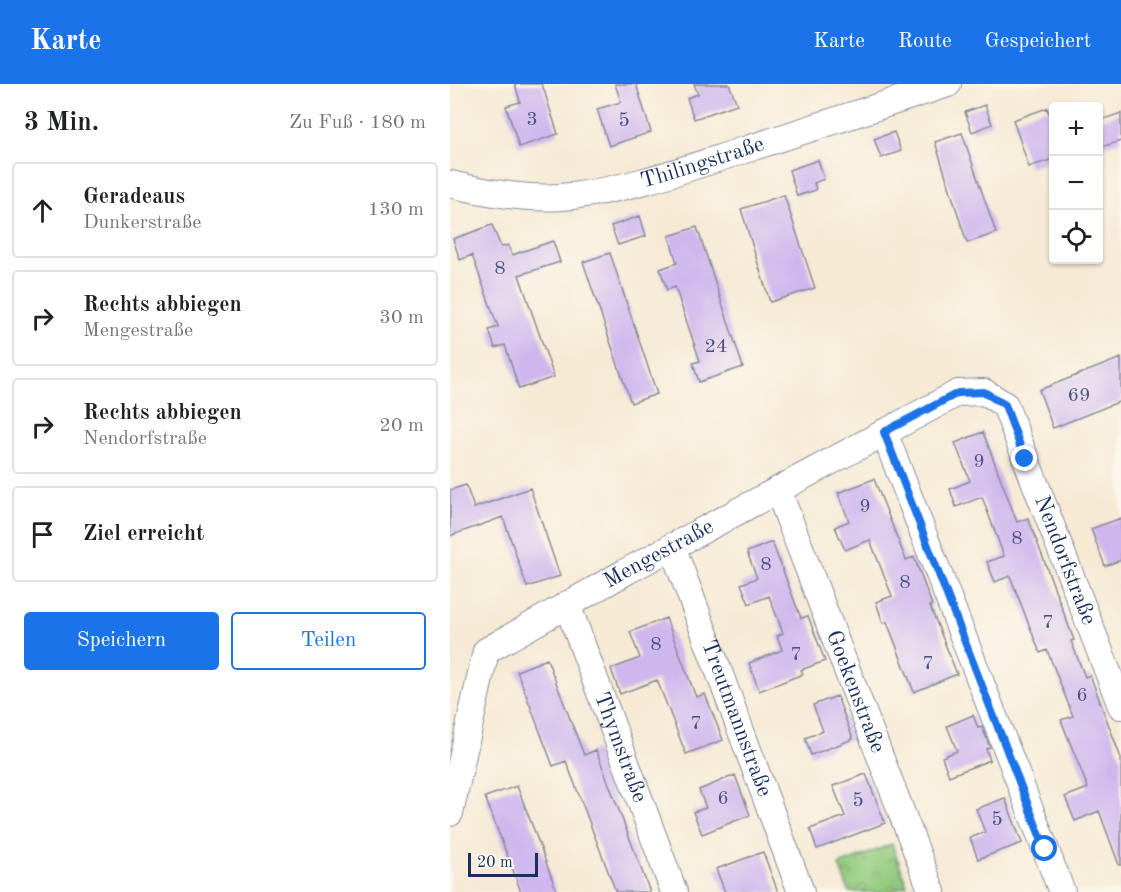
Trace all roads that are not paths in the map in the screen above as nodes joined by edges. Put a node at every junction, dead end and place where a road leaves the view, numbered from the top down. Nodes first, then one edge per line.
1 (948, 84) edge
2 (450, 184) edge
3 (984, 392) joint
4 (884, 432) junction
5 (778, 490) junction
6 (672, 546) junction
7 (567, 604) junction
8 (1121, 706) edge
9 (450, 813) edge
10 (674, 892) edge
11 (801, 892) edge
12 (932, 892) edge
13 (1062, 892) edge

1 - 2 street, Thilingstraße
3 - 4 street, Mengestraße
3 - 8 street, Nendorfstraße
4 - 5 street, Mengestraße
4 - 13 street
5 - 6 street, Mengestraße
5 - 12 street, Goekenstraße
6 - 7 street, Mengestraße
6 - 11 street, Treutmannstraße
7 - 9 street, Mengestraße
7 - 10 street, Thymstraße

